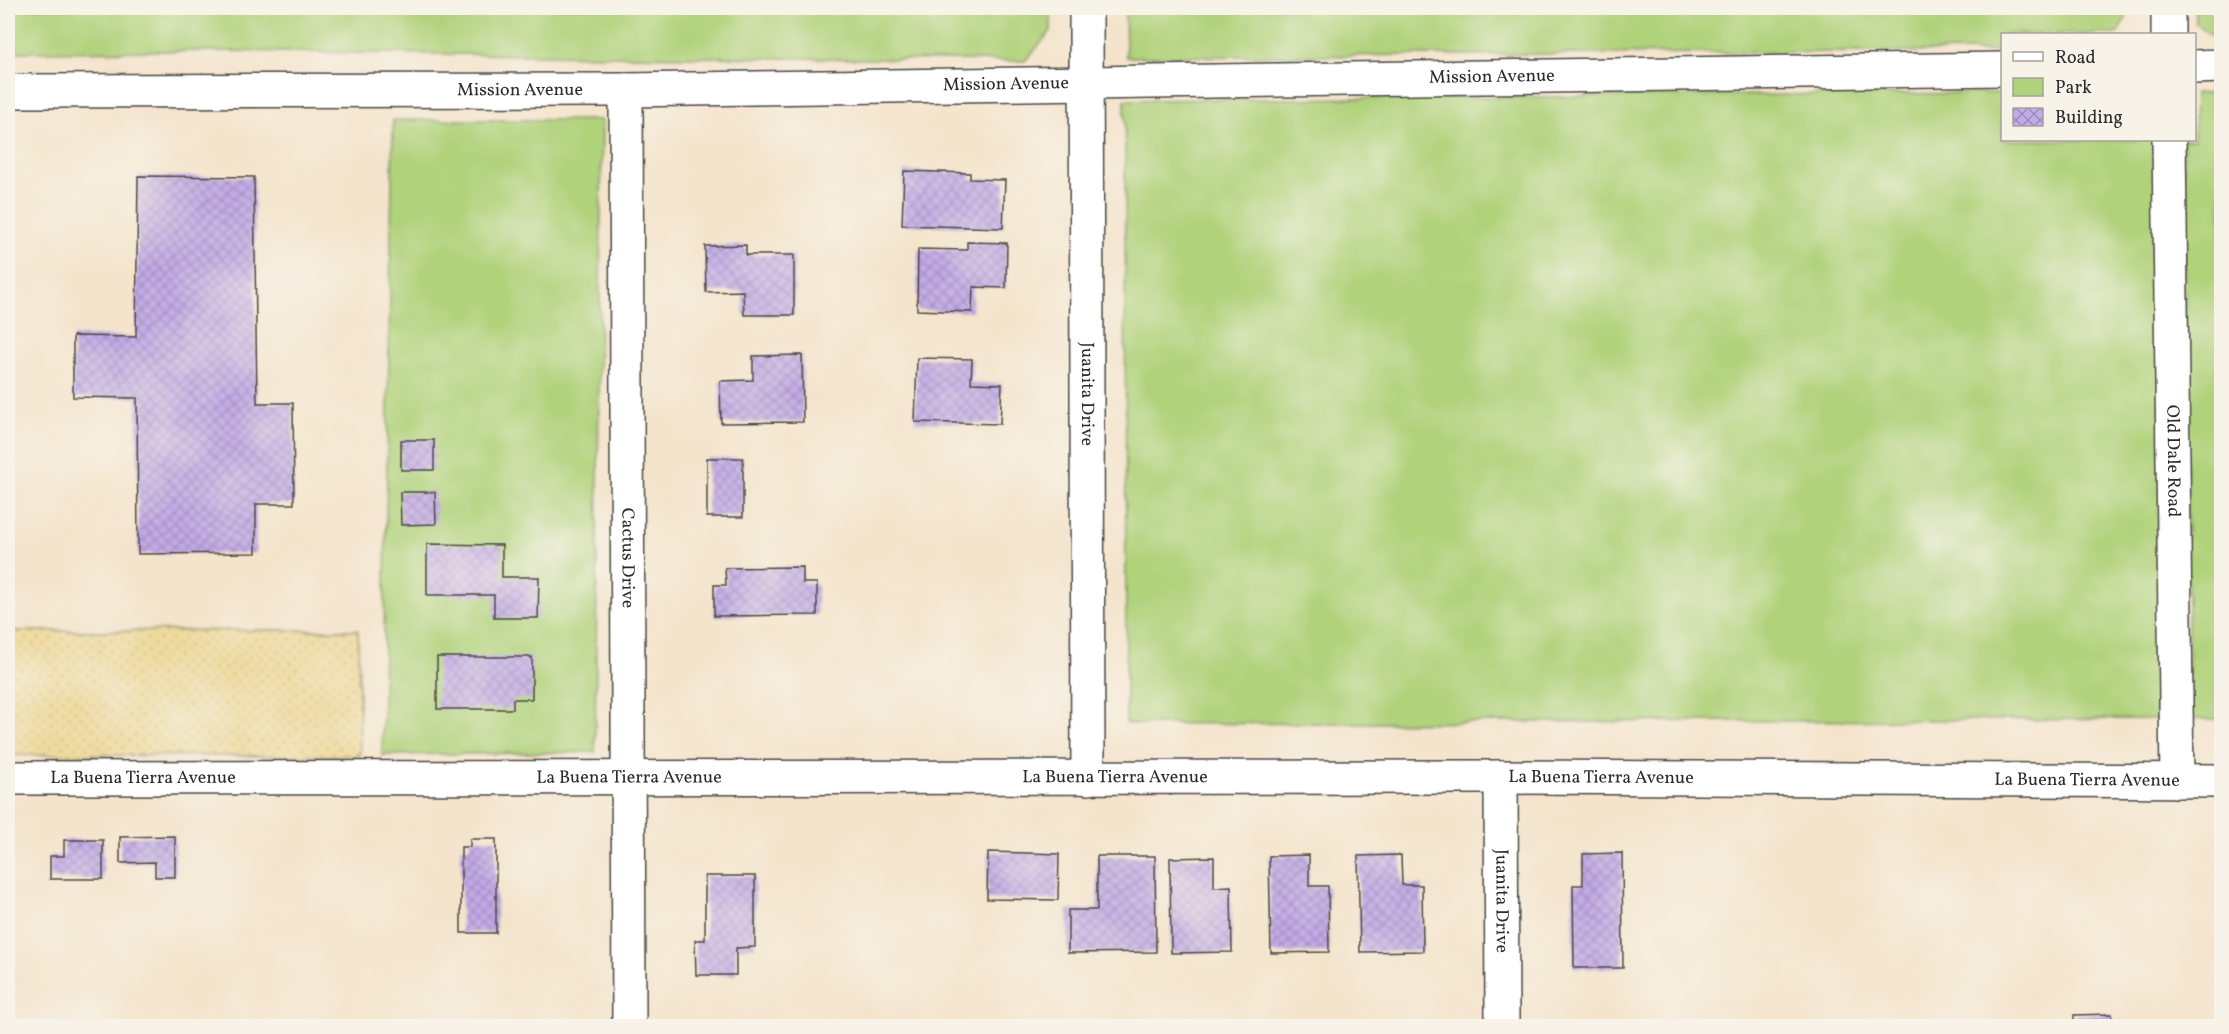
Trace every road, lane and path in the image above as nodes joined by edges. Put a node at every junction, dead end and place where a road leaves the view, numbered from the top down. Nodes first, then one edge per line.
1 (1086, 8) edge
2 (2168, 8) edge
3 (2168, 33) edge
4 (2222, 66) edge
5 (2196, 67) edge
6 (2001, 69) edge
7 (1087, 83) junction
8 (626, 90) junction
9 (8, 91) edge
10 (2169, 141) edge
11 (1501, 777) junction
12 (8, 778) edge
13 (628, 778) junction
14 (1088, 778) junction
15 (2177, 781) junction
16 (2222, 781) edge
17 (629, 1026) edge
18 (1502, 1026) edge

1 - 7 street, Juanita Drive
2 - 3 street
4 - 5 street
6 - 7 street, Mission Avenue
7 - 8 street, Mission Avenue
7 - 14 street, Juanita Drive
8 - 9 street, Mission Avenue
8 - 13 street, Cactus Drive
10 - 15 street, Old Dale Road
11 - 14 street, La Buena Tierra Avenue
11 - 15 street, La Buena Tierra Avenue
11 - 18 street, Juanita Drive
12 - 13 street, La Buena Tierra Avenue
13 - 14 street, La Buena Tierra Avenue
13 - 17 street, Cactus Drive
15 - 16 street, La Buena Tierra Avenue

